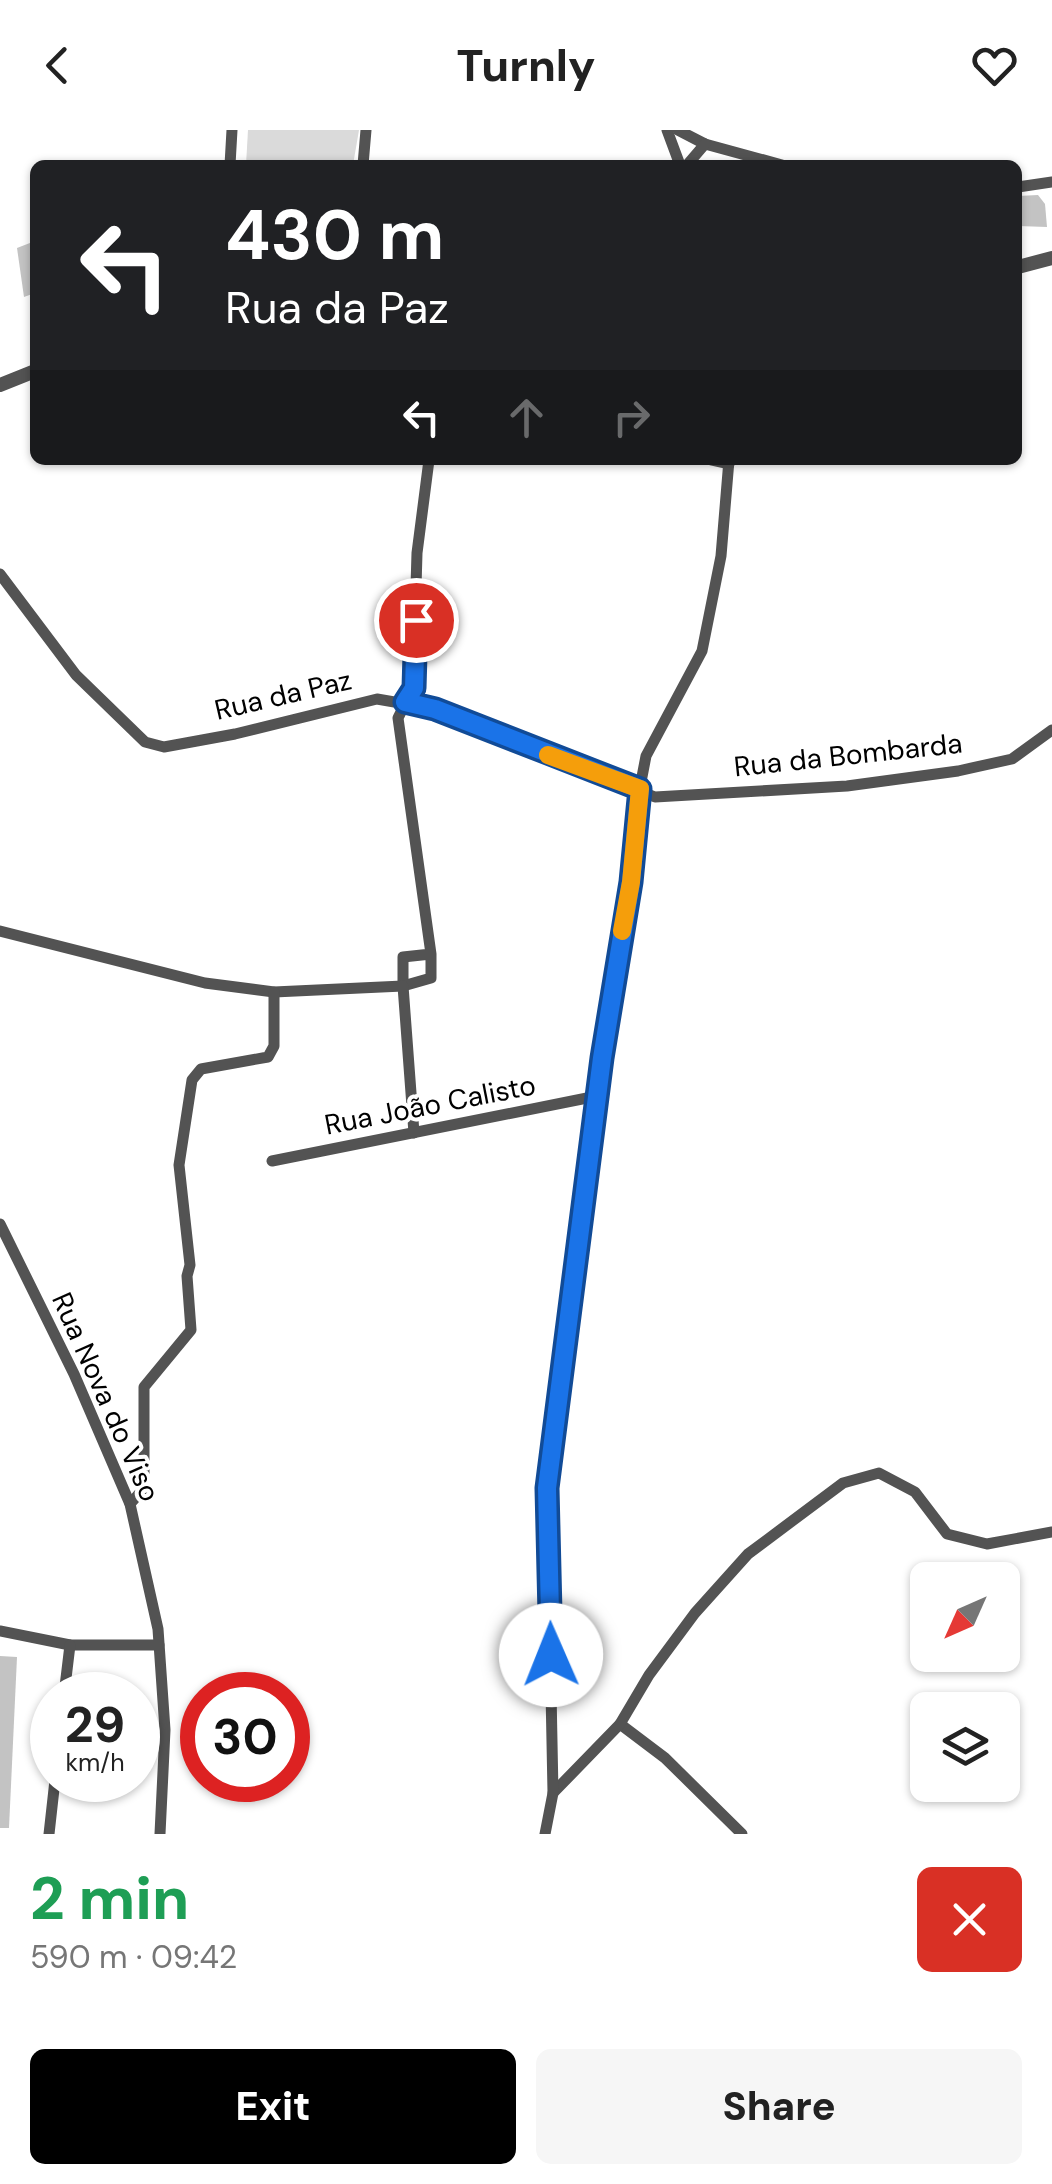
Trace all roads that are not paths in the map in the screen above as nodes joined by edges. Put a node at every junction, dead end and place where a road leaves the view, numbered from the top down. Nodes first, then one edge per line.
1 (232, 130) edge
2 (366, 130) edge
3 (667, 130) edge
4 (678, 130) edge
5 (706, 144) junction
6 (230, 160) edge
7 (363, 160) edge
8 (681, 160) edge
9 (688, 160) edge
10 (764, 160) edge
11 (1052, 182) edge
12 (1022, 186) edge
13 (1052, 258) edge
14 (1022, 266) edge
15 (30, 374) edge
16 (0, 385) edge
17 (428, 465) edge
18 (729, 465) edge
19 (0, 574) edge
20 (405, 702) junction
21 (1052, 730) edge
22 (640, 789) junction
23 (0, 932) edge
24 (431, 954) junction
25 (403, 986) junction
26 (274, 992) junction
27 (597, 1096) junction
28 (414, 1133) junction
29 (272, 1161) dead end
30 (0, 1224) edge
31 (130, 1504) junction
32 (1052, 1532) edge
33 (0, 1631) edge
34 (70, 1645) junction
35 (160, 1645) junction
36 (67, 1672) edge
37 (620, 1724) junction
38 (553, 1793) junction
39 (53, 1802) edge
40 (49, 1834) edge
41 (160, 1834) edge
42 (545, 1834) edge
43 (742, 1834) edge

1 - 6 street
2 - 7 street
3 - 8 street
4 - 5 street
5 - 9 street
5 - 10 street
11 - 12 street
13 - 14 street
15 - 16 street
17 - 20 street
18 - 22 street
19 - 20 street, Rua da Paz
20 - 22 street, Rua da Paz
20 - 24 street
21 - 22 street, Rua da Bombarda
22 - 27 street
23 - 26 street
24 - 25 street
24 - 25 street
25 - 26 street
25 - 28 street
26 - 31 street
27 - 28 street, Rua João Calisto
27 - 38 street
28 - 29 street, Rua João Calisto
30 - 31 street, Rua Nova do Viso
31 - 35 street, Rua Nova do Viso
32 - 37 street
33 - 34 street
34 - 35 street
34 - 36 street
35 - 41 street, Rua Nova do Viso
37 - 38 street
37 - 43 street
38 - 42 street
39 - 40 street

